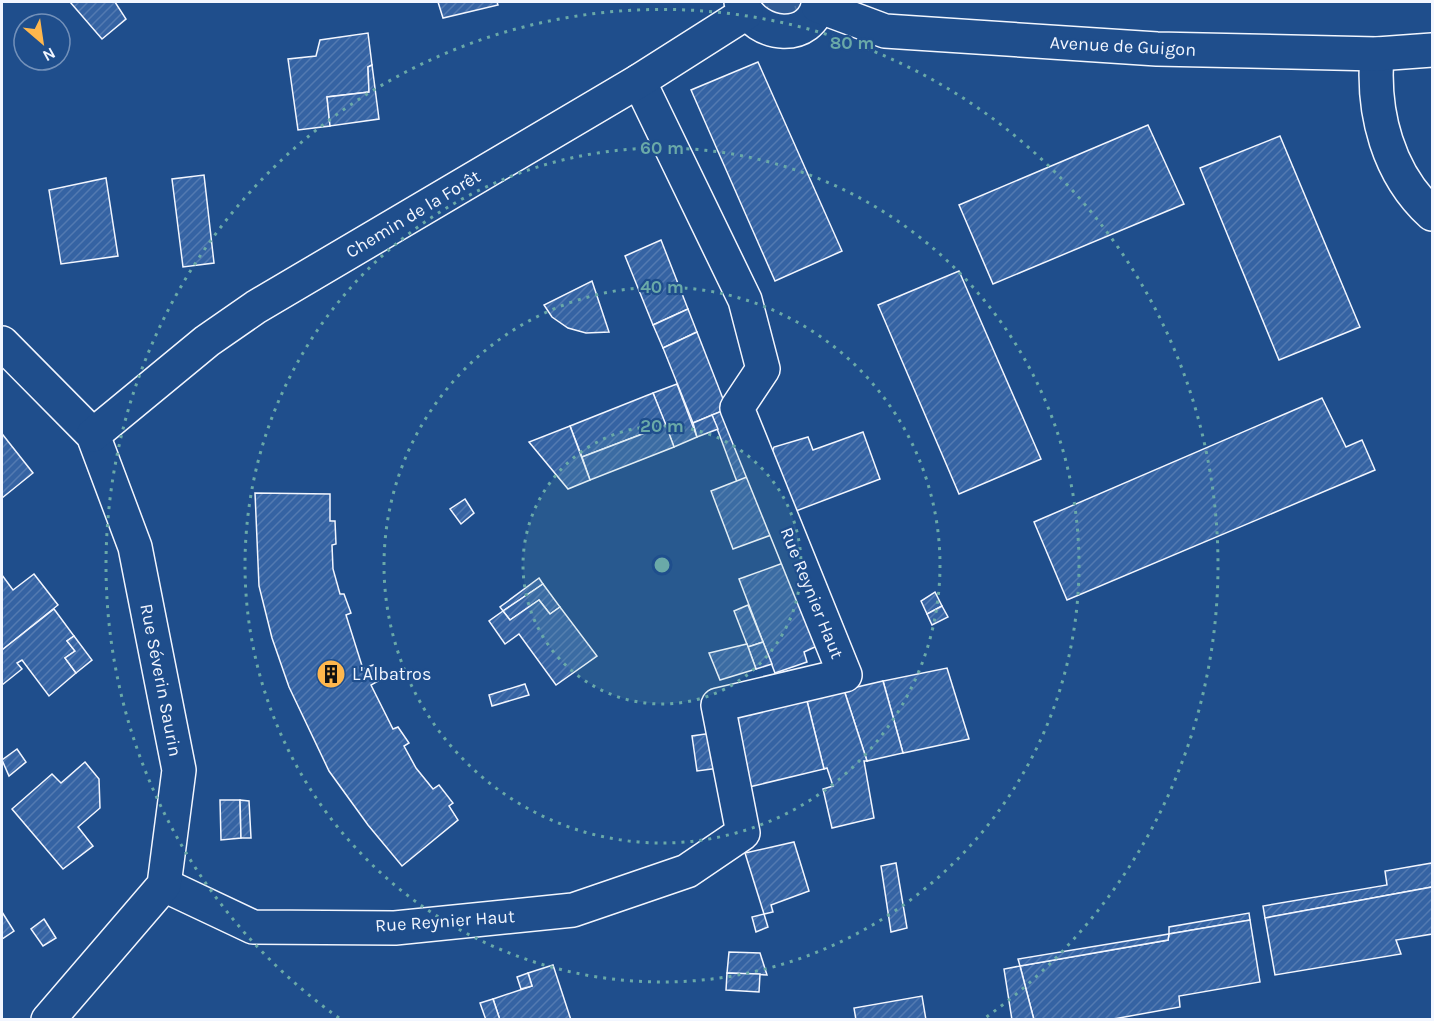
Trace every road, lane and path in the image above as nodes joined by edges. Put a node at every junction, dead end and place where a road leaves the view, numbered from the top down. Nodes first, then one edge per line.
1 (818, 4) edge
2 (744, 7) edge
3 (1432, 50) edge
4 (1377, 54) junction
5 (639, 81) junction
6 (1432, 214) edge
7 (2, 343) edge
8 (93, 435) junction
9 (164, 885) junction
10 (48, 1020) edge

1 - 2 street
1 - 4 street, Avenue de Guigon
2 - 5 street, Chemin de la Forêt
3 - 4 street, Avenue de Guigon
4 - 6 street
5 - 8 street, Chemin de la Forêt
5 - 9 street, Rue Reynier Haut
7 - 8 street, Rue Séverin Saurin
8 - 9 street, Rue Séverin Saurin
9 - 10 street

